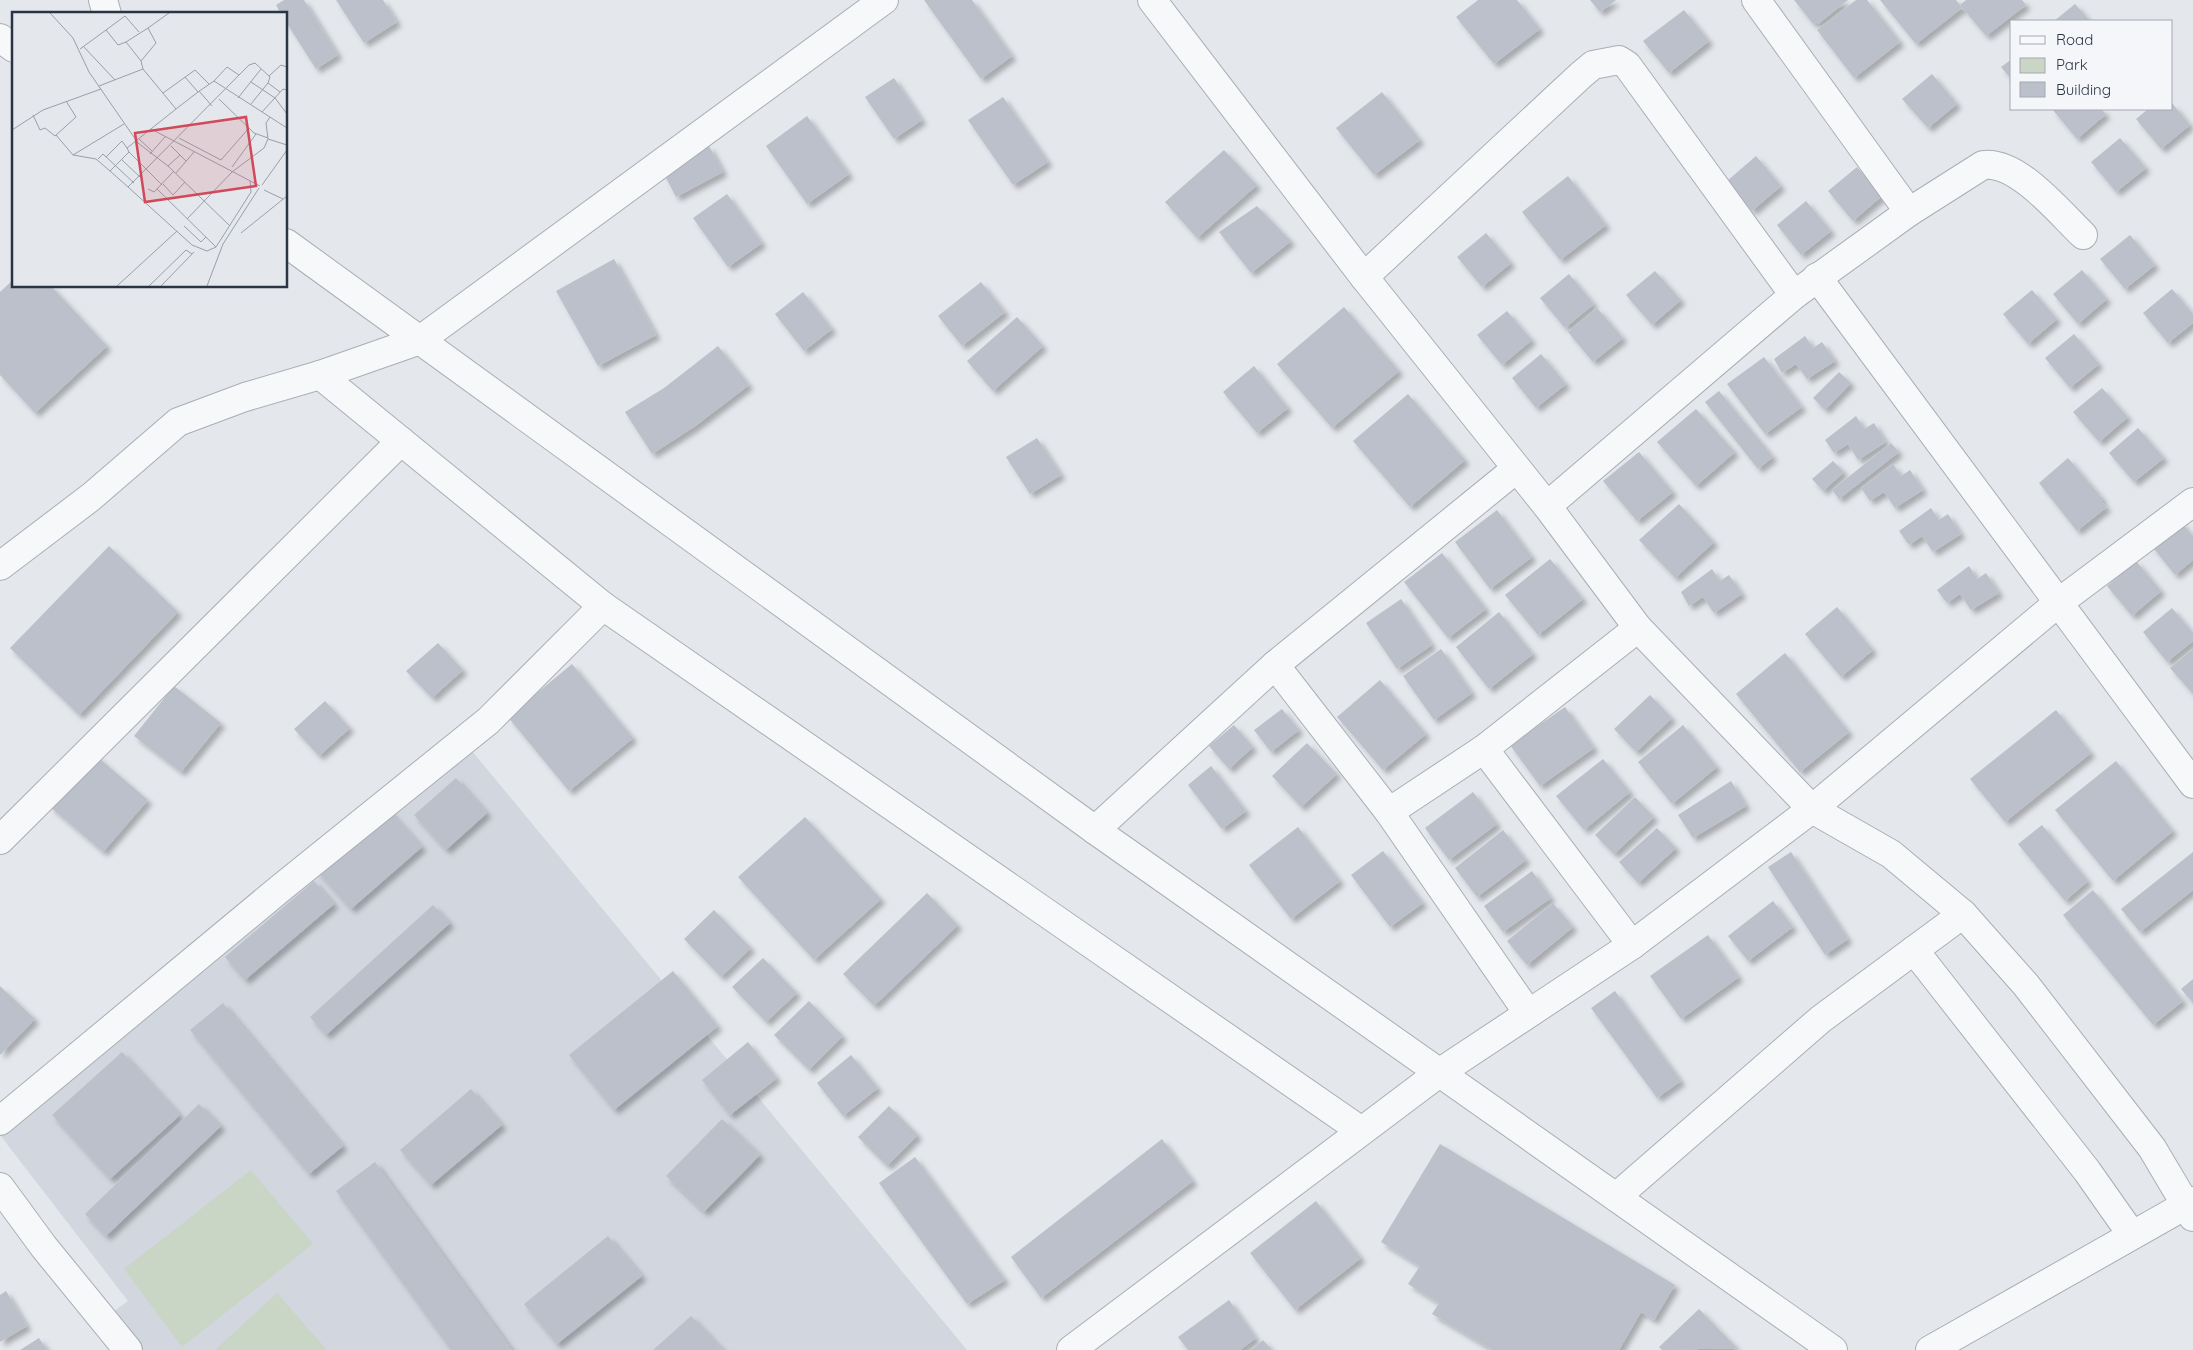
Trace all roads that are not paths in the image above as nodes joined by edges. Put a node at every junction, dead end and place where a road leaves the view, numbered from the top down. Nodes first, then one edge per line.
1 (884, 0) edge
2 (1152, 0) edge
3 (1756, 0) edge
4 (0, 38) edge
5 (12, 47) edge
6 (1909, 212) junction
7 (2083, 235) dead end
8 (288, 245) edge
9 (1364, 277) junction
10 (1817, 277) junction
11 (1794, 294) junction
12 (420, 340) junction
13 (320, 375) junction
14 (401, 441) junction
15 (1516, 469) junction
16 (2193, 502) edge
17 (1547, 506) junction
18 (0, 566) edge
19 (2058, 603) junction
20 (603, 606) junction
21 (1638, 628) junction
22 (1275, 665) junction
23 (1484, 749) junction
24 (2193, 784) edge
25 (1812, 810) junction
26 (1389, 812) junction
27 (1095, 830) junction
28 (0, 840) edge
29 (1963, 914) junction
30 (1632, 945) junction
31 (1914, 950) junction
32 (1528, 1012) junction
33 (1439, 1073) junction
34 (0, 1121) edge
35 (1360, 1130) junction
36 (0, 1187) edge
37 (1616, 1197) junction
38 (2191, 1207) edge
39 (2132, 1235) junction
40 (128, 1350) edge
41 (1071, 1350) edge
42 (1833, 1350) edge
43 (1930, 1350) edge

1 - 12 street
2 - 9 street
3 - 6 street
4 - 5 street
6 - 7 street
6 - 10 street
8 - 12 street
9 - 11 street
9 - 15 street
10 - 11 street
10 - 19 street
11 - 17 street
12 - 13 street
12 - 27 street
13 - 14 street
13 - 18 street
14 - 20 street
14 - 28 street
15 - 17 street
15 - 22 street
16 - 19 street
17 - 21 street
19 - 24 street
19 - 25 street
20 - 34 street
20 - 35 street
21 - 23 street
21 - 25 street
22 - 26 street
22 - 27 street
23 - 26 street
23 - 30 street
25 - 29 street
25 - 30 street
26 - 32 street
27 - 33 street
29 - 31 street
29 - 38 street
30 - 32 street
31 - 37 street
31 - 39 street
32 - 33 street
33 - 35 street
33 - 37 street
35 - 41 street
36 - 40 street
37 - 42 street
38 - 39 street
39 - 43 street

